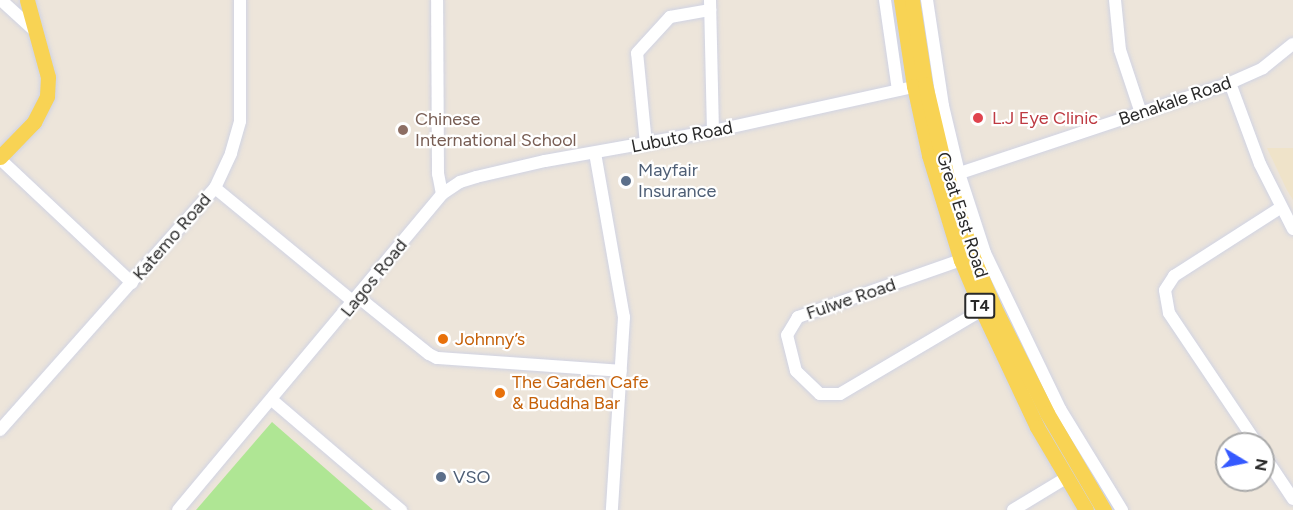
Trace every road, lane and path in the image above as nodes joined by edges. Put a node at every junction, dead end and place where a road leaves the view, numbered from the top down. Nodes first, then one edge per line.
1 (1, 0) edge
2 (27, 0) edge
3 (240, 0) edge
4 (437, 0) edge
5 (885, 0) edge
6 (900, 0) edge
7 (912, 0) edge
8 (927, 0) edge
9 (1115, 0) edge
10 (710, 5) edge
11 (36, 32) junction
12 (1293, 44) edge
13 (1230, 83) junction
14 (919, 85) junction
15 (898, 90) junction
16 (1141, 113) junction
17 (713, 131) junction
18 (646, 144) junction
19 (595, 153) junction
20 (0, 158) edge
21 (953, 175) junction
22 (215, 188) junction
23 (442, 194) junction
24 (1280, 208) junction
25 (1293, 229) edge
26 (961, 260) junction
27 (132, 283) junction
28 (356, 300) junction
29 (982, 310) junction
30 (621, 371) junction
31 (272, 400) junction
32 (0, 430) edge
33 (1249, 432) edge
34 (1275, 472) edge
35 (1066, 478) junction
36 (1293, 499) edge
37 (178, 510) edge
38 (401, 510) edge
39 (612, 510) edge
40 (1013, 510) edge
41 (1086, 510) edge
42 (1104, 510) edge
43 (1122, 510) edge

1 - 11 street
2 - 11 main road
3 - 22 street, Katemo Road
4 - 23 street
5 - 15 street
6 - 14 main road, Great East Road / T4
7 - 14 main road, Great East Road / T4
8 - 21 street
9 - 16 street
10 - 17 street
10 - 18 street
11 - 20 main road
12 - 13 street, Benakale Road
13 - 16 street, Benakale Road
13 - 24 street
14 - 15 street, Lubuto Road
14 - 21 main road, Great East Road / T4
14 - 26 main road, Great East Road / T4
15 - 17 street, Lubuto Road
16 - 21 street, Benakale Road
17 - 18 street, Lubuto Road
18 - 19 street, Lubuto Road
19 - 23 street, Lubuto Road
19 - 30 street
20 - 27 street
21 - 42 main road, Great East Road / T4
21 - 43 street
22 - 27 street, Katemo Road
22 - 28 street
23 - 28 street, Lagos Road
24 - 25 street
24 - 33 street
26 - 29 main road, Great East Road / T4
26 - 29 street, Fulwe Road
27 - 32 street, Katemo Road
28 - 30 street
28 - 31 street, Lagos Road
29 - 35 main road, Great East Road / T4
30 - 39 street
31 - 37 street, Lagos Road
31 - 38 street
34 - 36 street
35 - 40 street
35 - 41 main road, Great East Road / T4

